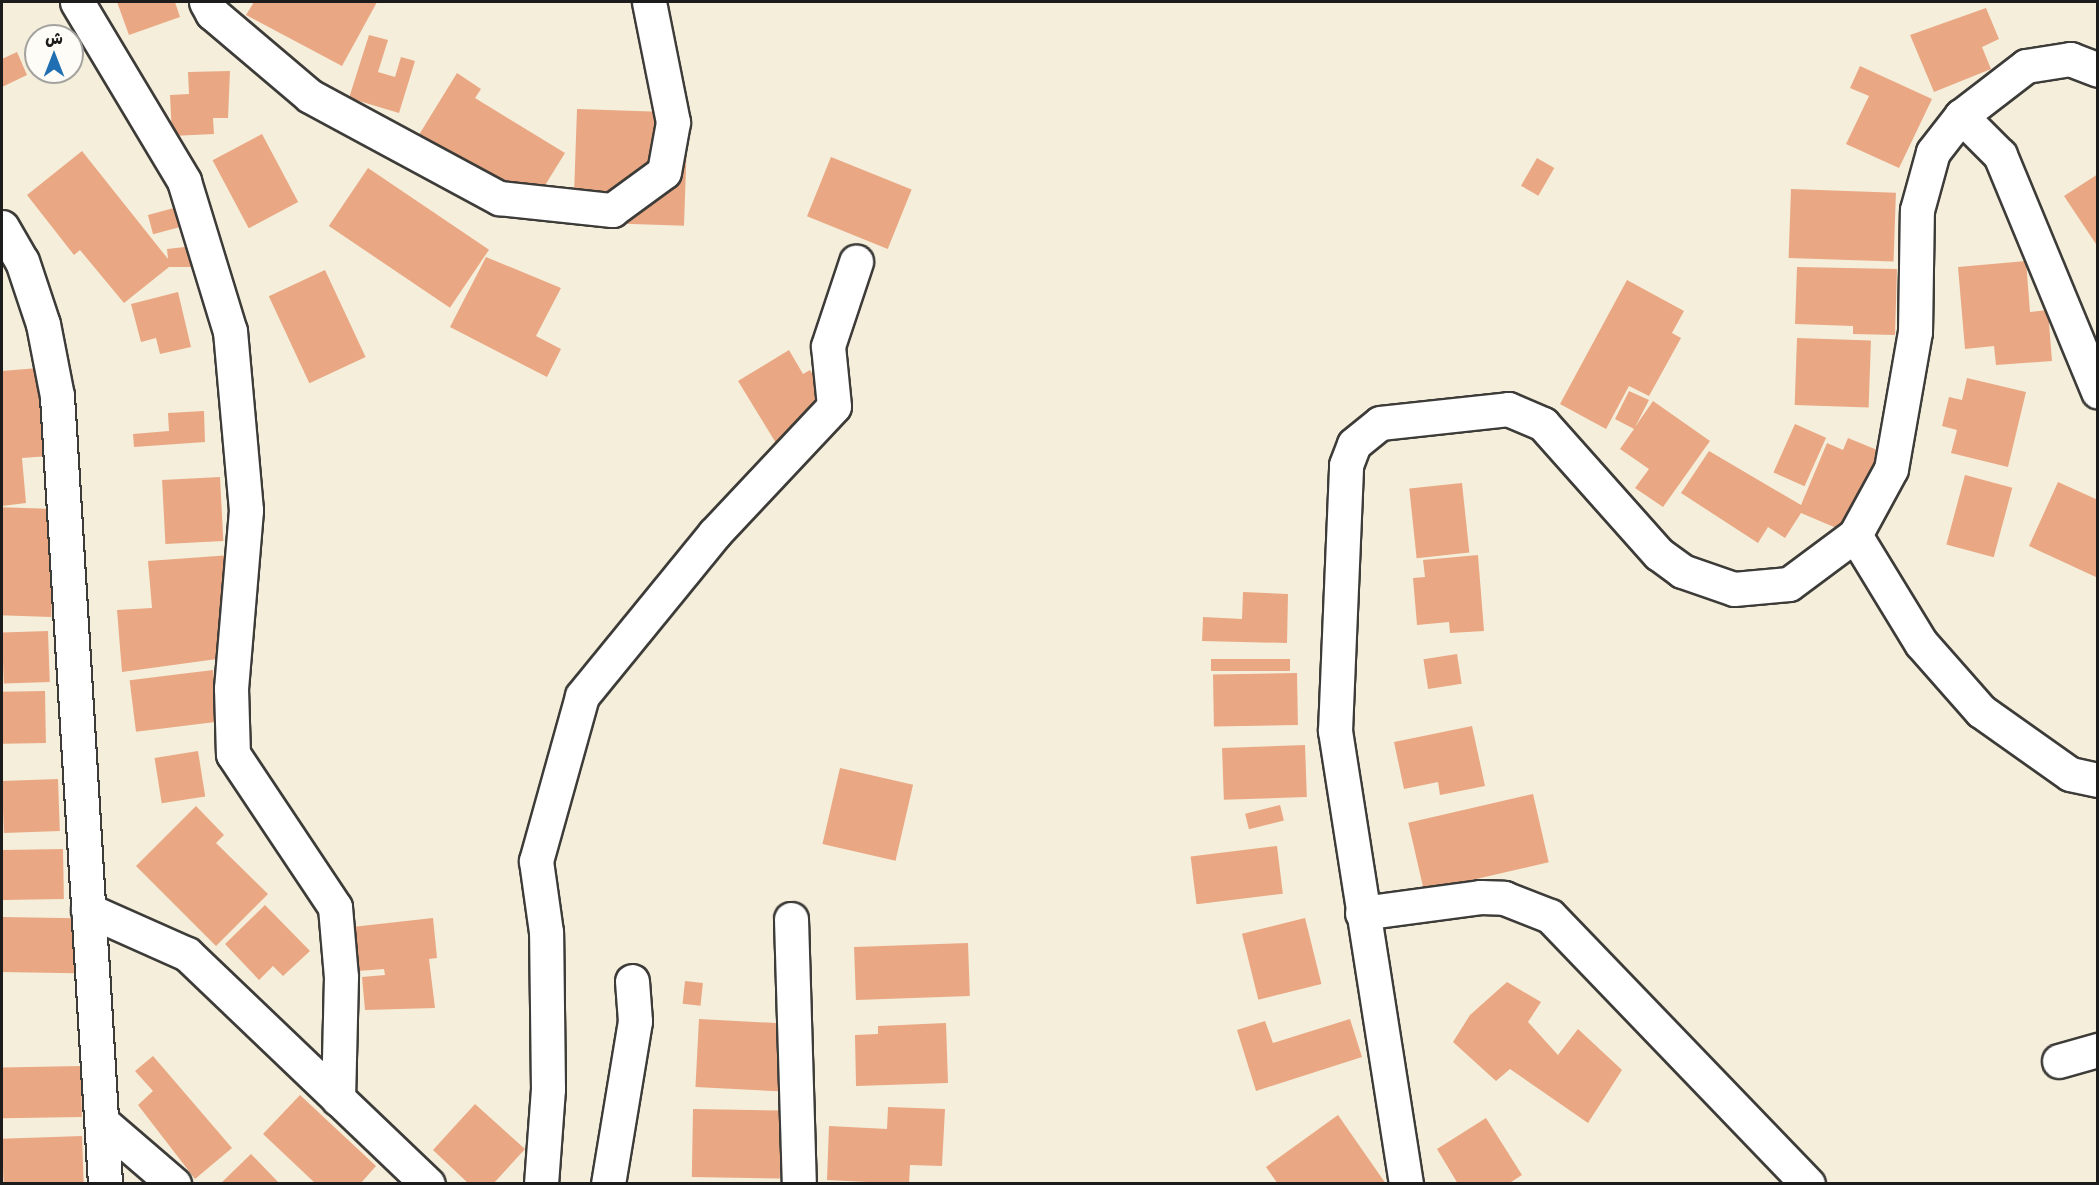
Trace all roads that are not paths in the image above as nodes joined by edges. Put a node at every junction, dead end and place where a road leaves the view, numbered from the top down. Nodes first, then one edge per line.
1 (77, 2) edge
2 (206, 2) edge
3 (649, 2) edge
4 (2097, 70) edge
5 (1961, 116) junction
6 (2, 227) edge
7 (856, 262) dead end
8 (2097, 392) edge
9 (1855, 535) junction
10 (2097, 780) edge
11 (88, 910) junction
12 (1362, 913) junction
13 (791, 920) dead end
14 (632, 981) dead end
15 (2097, 1050) edge
16 (2059, 1061) dead end
17 (338, 1099) junction
18 (102, 1122) junction
19 (105, 1184) edge
20 (174, 1184) edge
21 (428, 1184) edge
22 (541, 1184) edge
23 (608, 1184) edge
24 (799, 1184) edge
25 (1406, 1184) edge
26 (1808, 1184) edge

1 - 17 street
2 - 3 street
4 - 5 street
5 - 8 street
5 - 9 street
6 - 11 street
7 - 22 street
9 - 10 street
9 - 12 street
11 - 17 street
11 - 18 street
12 - 25 street
12 - 26 street
13 - 24 street
14 - 23 street
15 - 16 street
17 - 21 street
18 - 19 street
18 - 20 street

